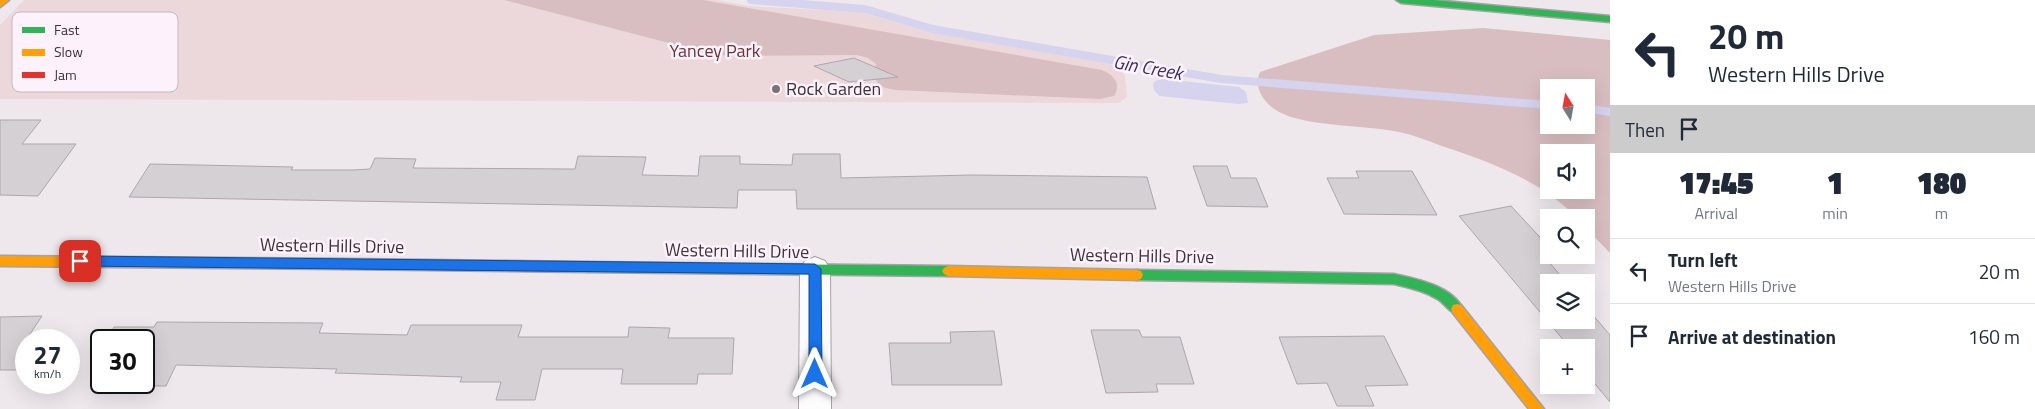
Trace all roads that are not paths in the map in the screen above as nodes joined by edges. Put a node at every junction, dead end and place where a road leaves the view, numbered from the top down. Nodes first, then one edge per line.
1 (4, 0) edge
2 (1401, 0) edge
3 (0, 4) edge
4 (1610, 19) edge
5 (0, 260) edge
6 (815, 269) junction
7 (815, 409) edge
8 (1537, 409) edge

1 - 3 street
2 - 4 street
5 - 6 street, Western Hills Drive
6 - 7 street
6 - 8 street, Western Hills Drive

